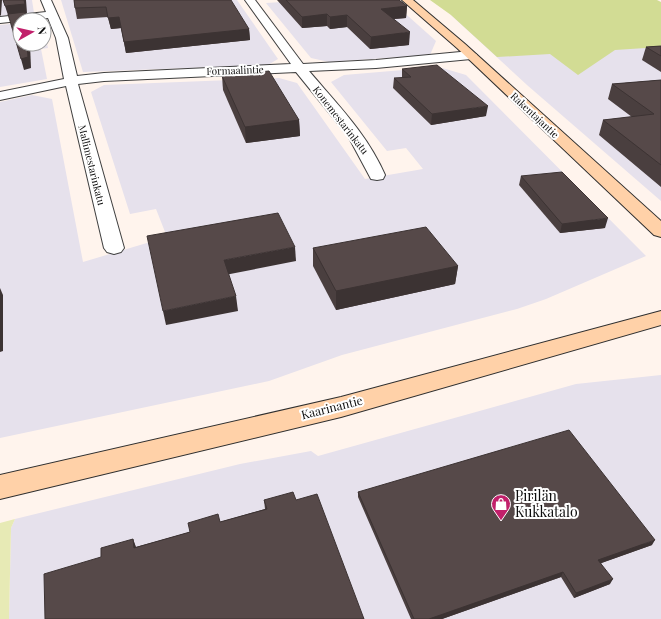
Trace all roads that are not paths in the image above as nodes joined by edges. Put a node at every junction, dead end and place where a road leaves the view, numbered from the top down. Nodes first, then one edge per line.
1 (46, 0) edge
2 (250, 0) edge
3 (407, 0) edge
4 (51, 12) edge
5 (52, 15) edge
6 (12, 19) edge
7 (0, 20) edge
8 (471, 56) junction
9 (299, 67) junction
10 (71, 81) junction
11 (0, 96) edge
12 (377, 175) dead end
13 (661, 231) edge
14 (114, 248) dead end
15 (661, 318) edge
16 (0, 488) edge

1 - 4 street, Mallimestarinkatu
2 - 9 street, Konemestarinkatu
3 - 8 street, Rakentajantie
5 - 10 street, Mallimestarinkatu
6 - 7 street
8 - 9 street, Formaalintie
8 - 13 street, Rakentajantie
9 - 10 street, Formaalintie
9 - 12 street, Konemestarinkatu
10 - 11 street, Formaalintie
10 - 14 street, Mallimestarinkatu
15 - 16 street, Kaarinantie

